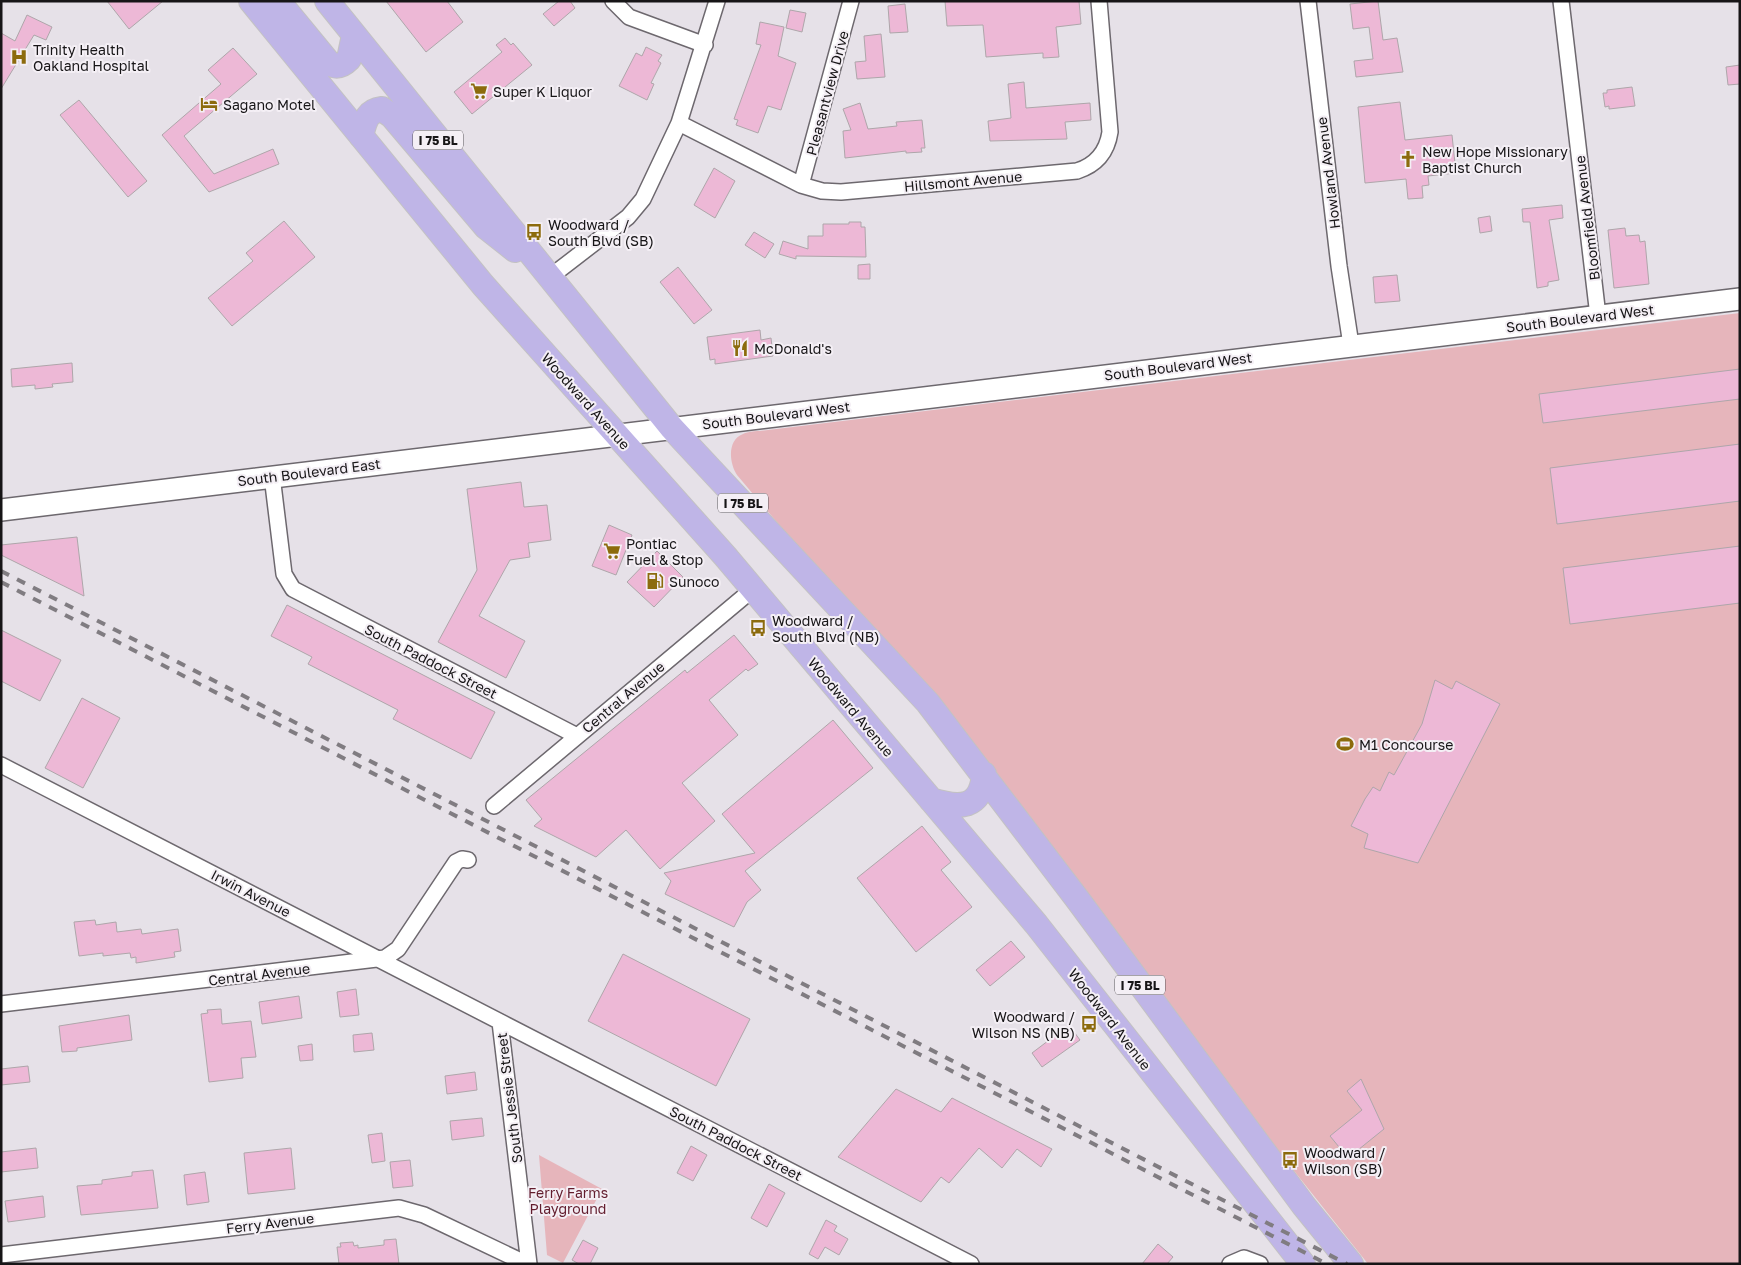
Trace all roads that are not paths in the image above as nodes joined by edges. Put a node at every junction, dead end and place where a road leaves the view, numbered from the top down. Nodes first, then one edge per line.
1 (251, 1) edge
2 (278, 1) edge
3 (327, 1) edge
4 (613, 1) edge
5 (717, 1) edge
6 (850, 1) edge
7 (1099, 1) edge
8 (1308, 1) edge
9 (1562, 1) edge
10 (354, 35) junction
11 (705, 45) junction
12 (679, 123) junction
13 (361, 136) junction
14 (801, 185) junction
15 (550, 278) junction
16 (1740, 299) edge
17 (1598, 316) junction
18 (1352, 345) junction
19 (671, 427) junction
20 (616, 434) junction
21 (272, 476) junction
22 (1, 510) edge
23 (752, 589) junction
24 (577, 736) junction
25 (1, 766) edge
26 (984, 774) junction
27 (931, 800) junction
28 (494, 806) dead end
29 (468, 860) dead end
30 (378, 959) junction
31 (1, 1004) edge
32 (500, 1022) junction
33 (1, 1255) edge
34 (528, 1264) edge
35 (971, 1264) edge
36 (1230, 1264) edge
37 (1260, 1264) edge
38 (1303, 1264) edge
39 (1351, 1264) edge

1 - 13 main road, Woodward Avenue / I 75 BL
2 - 10 main road
3 - 10 main road, I 75 BL
4 - 11 street
5 - 11 street
6 - 14 street, Pleasantview Drive
7 - 14 street, Hillsmont Avenue
8 - 18 street, Howland Avenue
9 - 17 street, Bloomfield Avenue
10 - 15 main road, I 75 BL
11 - 12 street
12 - 14 street, Hillsmont Avenue
12 - 15 street
13 - 15 main road
13 - 20 main road, Woodward Avenue / I 75 BL
15 - 19 main road, I 75 BL
16 - 17 street, South Boulevard West
17 - 18 street, South Boulevard West
18 - 19 street, South Boulevard West
19 - 20 street, South Boulevard West
19 - 26 main road, I 75 BL
20 - 21 street, South Boulevard East
20 - 23 main road, Woodward Avenue / I 75 BL
21 - 22 street, South Boulevard East
21 - 24 street, South Paddock Street
23 - 24 street, Central Avenue
23 - 27 main road, Woodward Avenue / I 75 BL
24 - 28 street, Central Avenue
25 - 30 street, Irwin Avenue
26 - 27 main road
26 - 39 main road, I 75 BL
27 - 38 main road, Woodward Avenue / I 75 BL
29 - 30 street, Central Avenue
30 - 31 street, Central Avenue
30 - 32 street, Irwin Avenue
32 - 34 street, South Jessie Street
32 - 35 street, South Paddock Street
33 - 34 street, Ferry Avenue
36 - 37 street

